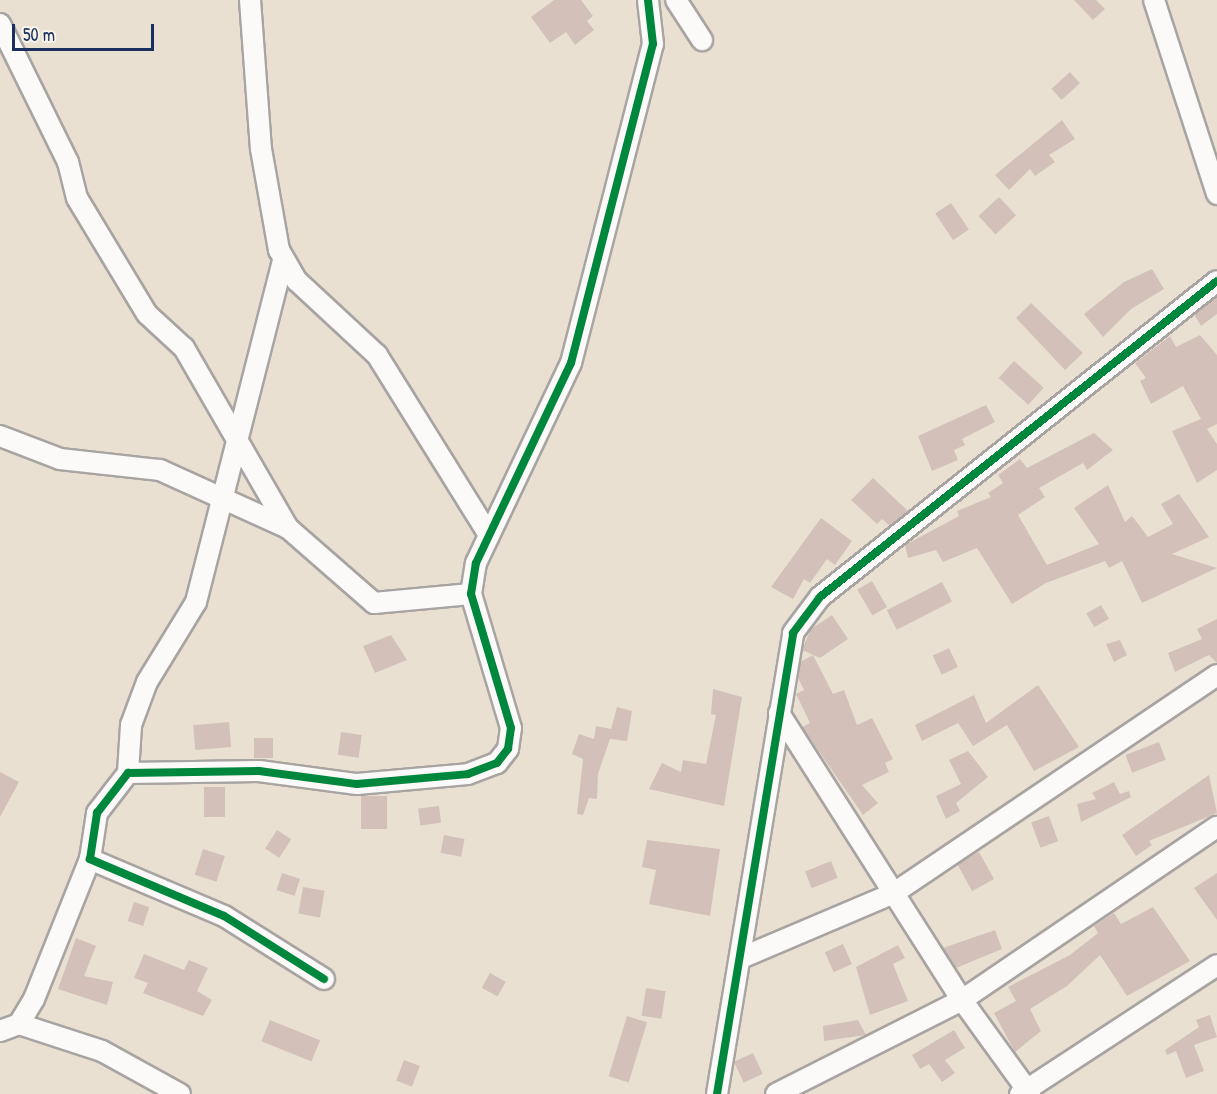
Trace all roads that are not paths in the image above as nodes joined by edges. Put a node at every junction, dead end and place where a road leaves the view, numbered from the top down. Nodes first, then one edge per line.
1 (250, 0) edge
2 (648, 0) edge
3 (676, 0) edge
4 (1154, 0) edge
5 (0, 24) edge
6 (702, 40) dead end
7 (1217, 194) edge
8 (283, 260) junction
9 (1217, 281) edge
10 (0, 436) edge
11 (240, 443) junction
12 (225, 496) junction
13 (288, 528) junction
14 (489, 535) junction
15 (471, 594) junction
16 (1217, 675) edge
17 (779, 713) junction
18 (128, 773) junction
19 (1217, 827) edge
20 (90, 859) junction
21 (894, 892) junction
22 (741, 958) junction
23 (1217, 966) edge
24 (324, 980) dead end
25 (962, 1000) junction
26 (20, 1023) junction
27 (0, 1031) edge
28 (1026, 1093) edge
29 (180, 1094) edge
30 (717, 1094) edge
31 (776, 1094) edge

1 - 8 street
2 - 14 street
3 - 6 street
4 - 7 street
5 - 11 street
8 - 11 street
8 - 14 street
9 - 17 street
10 - 12 street
11 - 12 street
11 - 13 street
12 - 13 street
12 - 18 street
13 - 15 street
14 - 15 street
15 - 18 street
16 - 21 street
17 - 21 street
17 - 22 street
18 - 20 street
19 - 25 street
20 - 24 street
20 - 26 street
21 - 22 street
21 - 25 street
22 - 30 street
23 - 28 street
25 - 28 street
25 - 31 street
26 - 27 street
26 - 29 street

